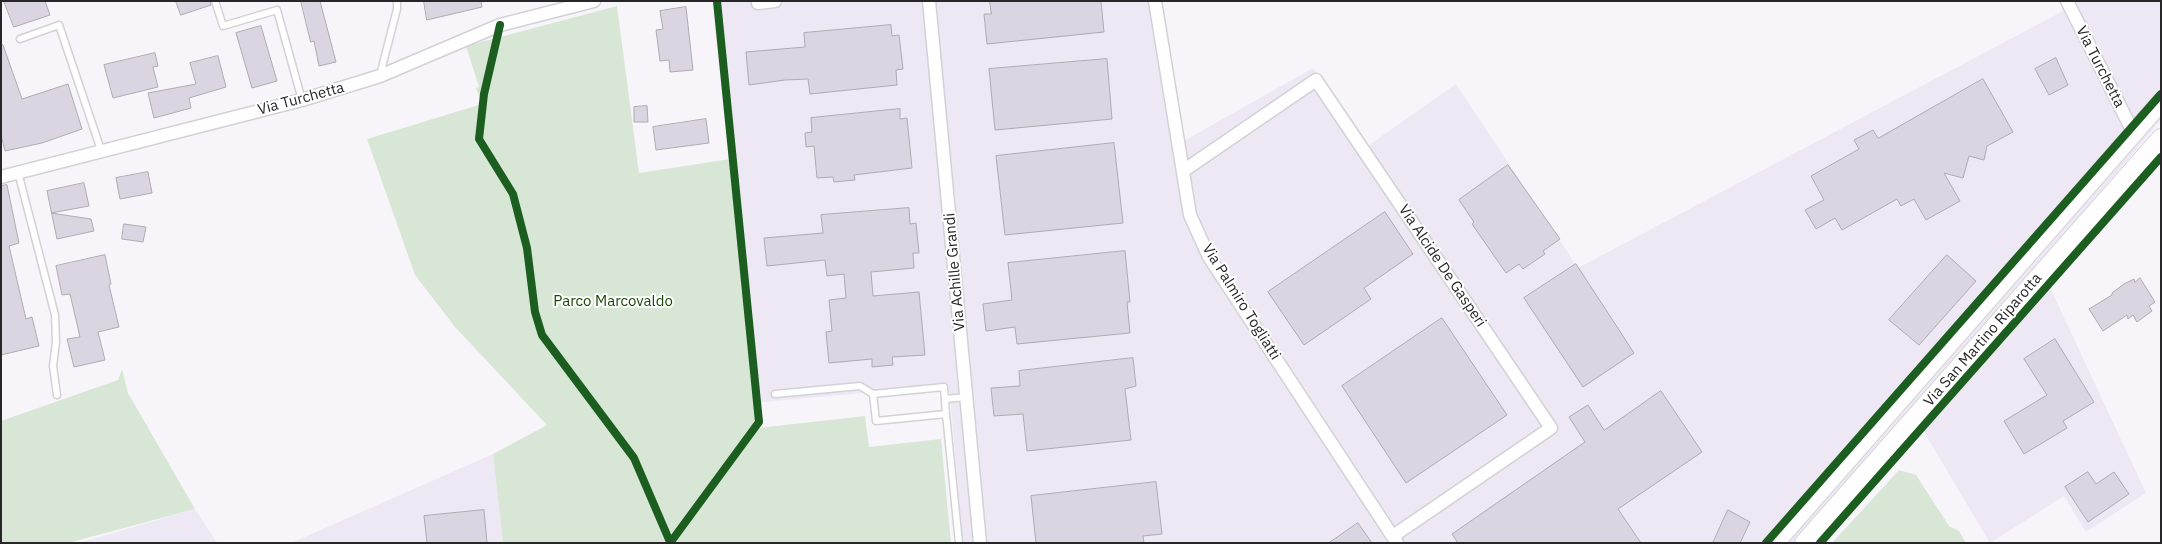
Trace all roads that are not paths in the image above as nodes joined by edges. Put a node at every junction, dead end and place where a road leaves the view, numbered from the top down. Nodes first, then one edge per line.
1 (215, 1) edge
2 (397, 1) edge
3 (594, 1) edge
4 (775, 1) edge
5 (929, 1) edge
6 (1155, 1) edge
7 (2067, 1) edge
8 (758, 3) dead end
9 (570, 4) edge
10 (20, 39) dead end
11 (380, 76) junction
12 (302, 100) junction
13 (2161, 102) edge
14 (2133, 132) junction
15 (2161, 138) edge
16 (101, 150) junction
17 (18, 172) junction
18 (1183, 172) junction
19 (1, 177) edge
20 (775, 394) dead end
21 (873, 394) junction
22 (57, 395) dead end
23 (966, 397) junction
24 (945, 398) junction
25 (946, 414) junction
26 (1395, 539) edge
27 (959, 543) edge
28 (980, 543) edge
29 (1775, 543) edge
30 (1804, 543) edge

1 - 12 lane
2 - 11 lane
3 - 9 street, Via Turchetta
4 - 8 street
5 - 23 street, Via Achille Grandi
6 - 18 street, Via Palmiro Togliatti
7 - 14 street, Via Turchetta
9 - 11 street, Via Turchetta
10 - 16 lane
11 - 12 street, Via Turchetta
12 - 16 street, Via Turchetta
13 - 14 street, Via San Martino Riparotta
14 - 29 street, Via San Martino Riparotta
15 - 30 street, Via San Martino Riparotta
16 - 17 street, Via Turchetta
17 - 19 street, Via Turchetta
17 - 22 lane
18 - 26 street, Via Palmiro Togliatti
18 - 26 street, Via Alcide De Gasperi
20 - 21 lane
21 - 24 lane
21 - 25 lane
23 - 24 lane
23 - 28 street, Via Achille Grandi
24 - 25 lane
25 - 27 lane

